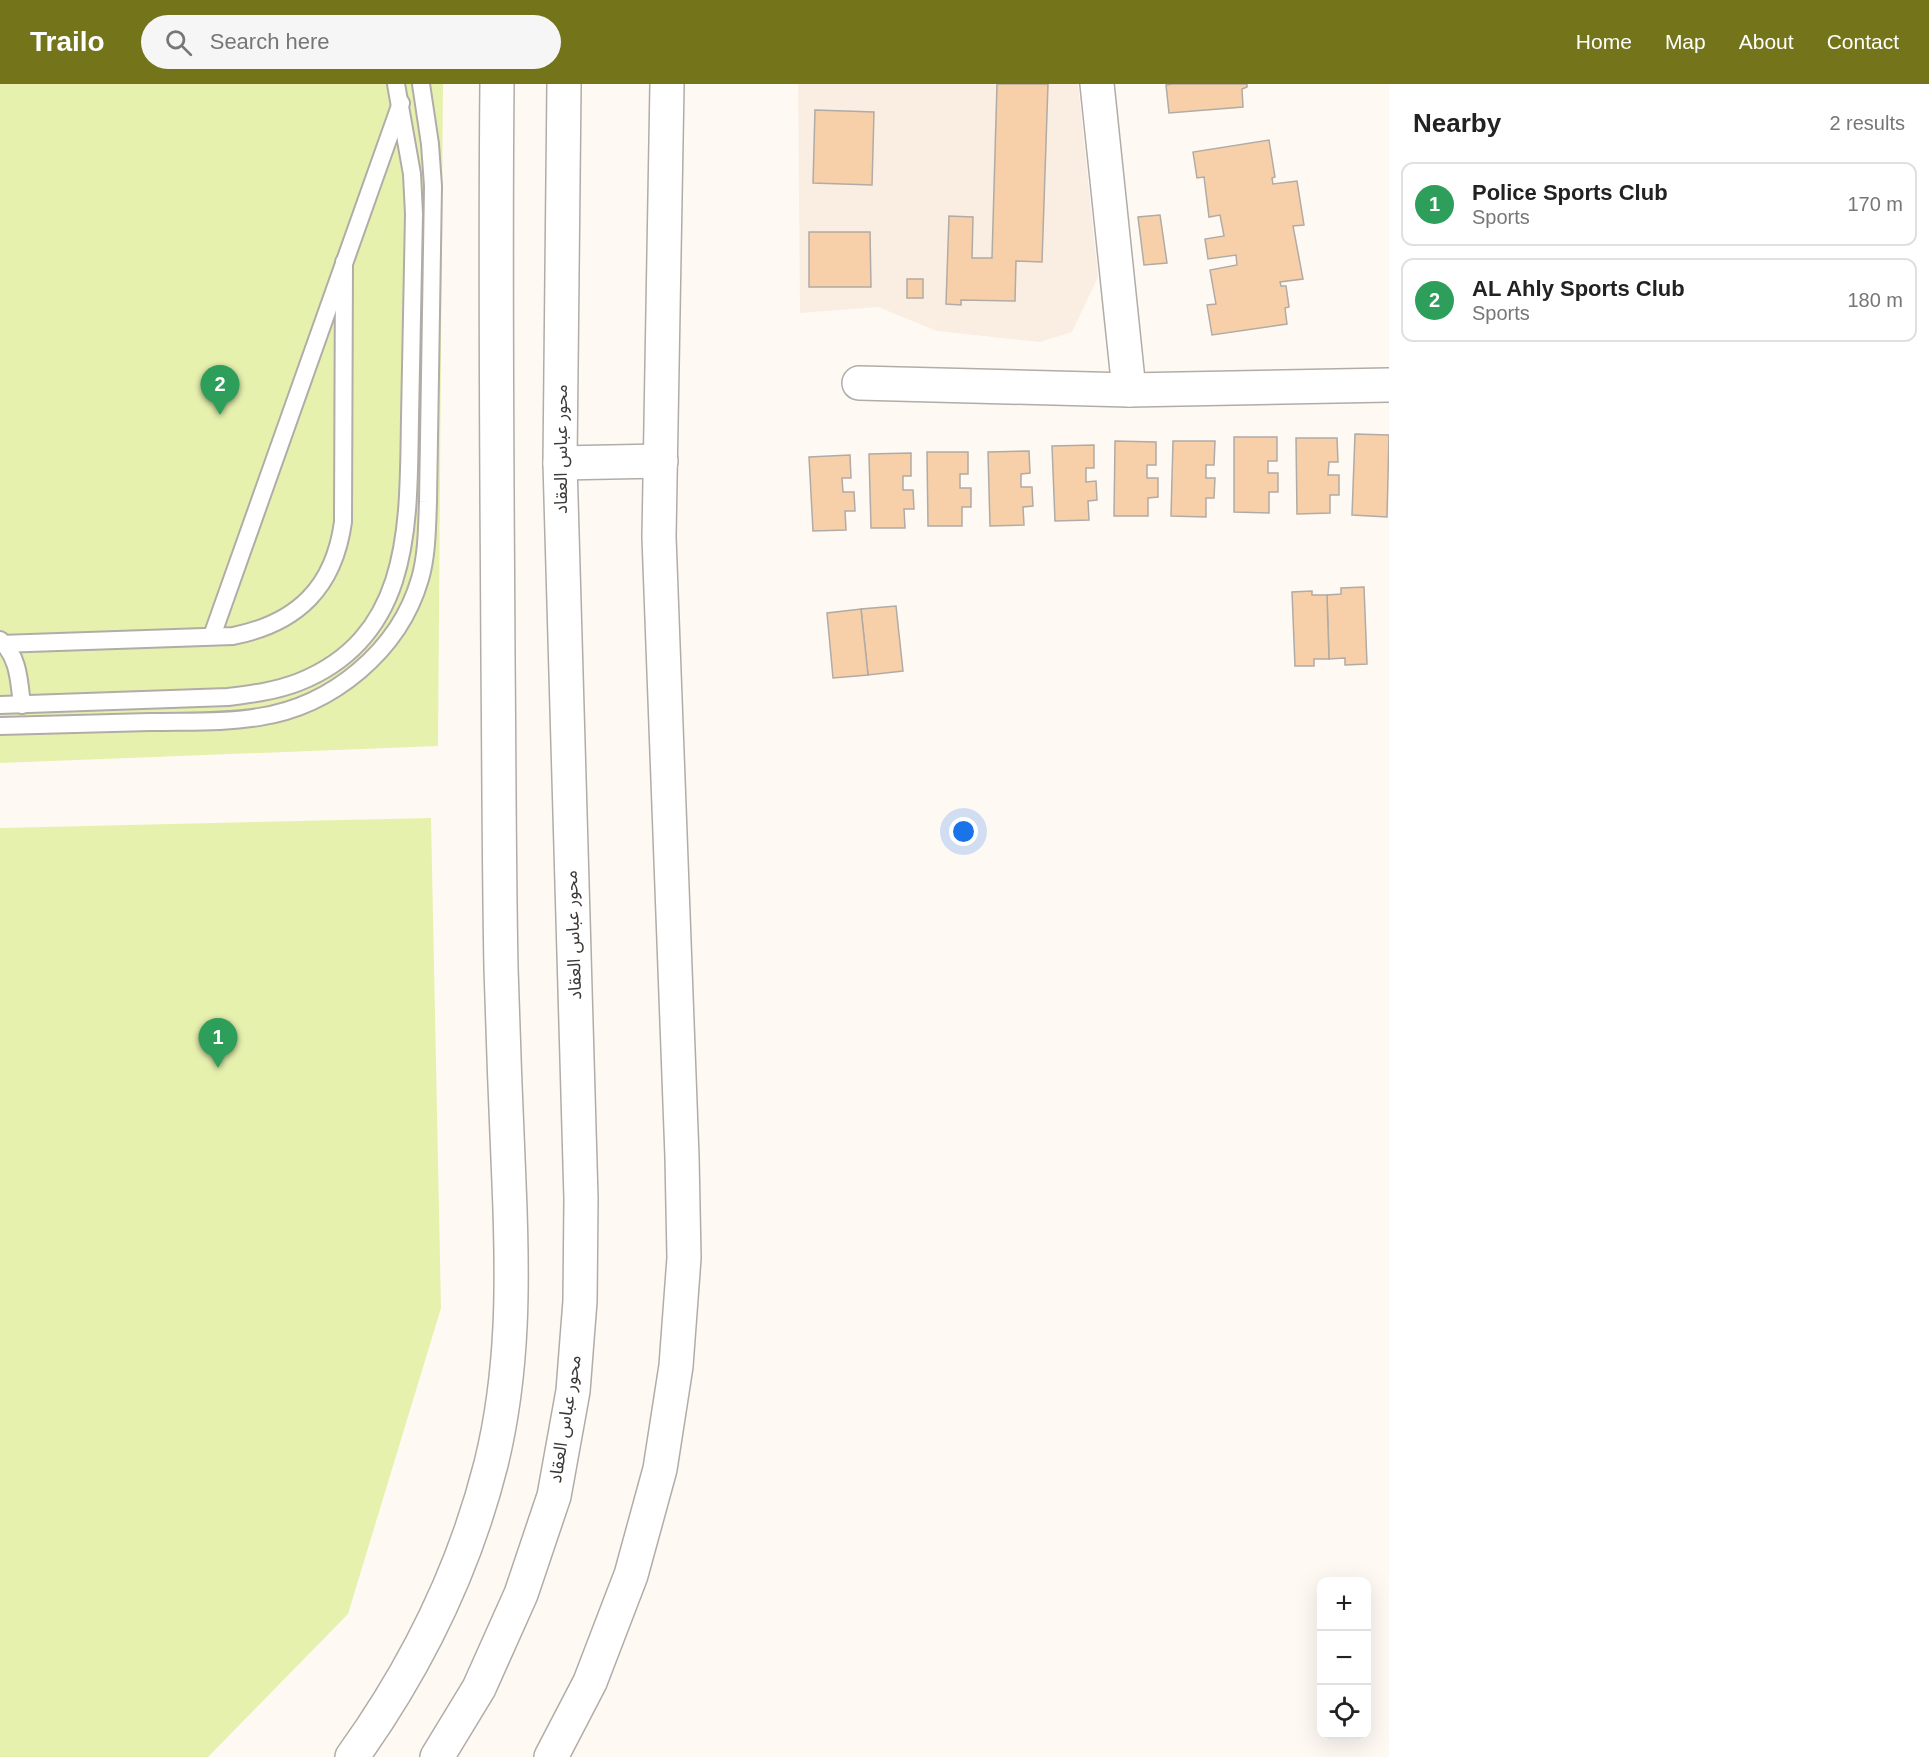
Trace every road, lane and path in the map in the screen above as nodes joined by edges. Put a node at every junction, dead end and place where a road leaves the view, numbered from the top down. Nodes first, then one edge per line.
1 (396, 84) edge
2 (421, 84) edge
3 (497, 84) edge
4 (564, 84) edge
5 (667, 84) edge
6 (1097, 84) edge
7 (401, 102) junction
8 (344, 262) junction
9 (859, 383) dead end
10 (1389, 385) edge
11 (1129, 390) junction
12 (661, 461) junction
13 (560, 463) junction
14 (212, 636) junction
15 (2, 642) edge
16 (0, 705) edge
17 (22, 705) junction
18 (0, 726) edge
19 (352, 1757) edge
20 (437, 1757) edge
21 (551, 1757) edge

1 - 7 lane
2 - 18 lane
3 - 19 main road
4 - 13 main road, محور عباس العقاد
5 - 12 main road
6 - 11 main road
7 - 8 lane
7 - 17 lane
8 - 14 lane
8 - 14 lane
9 - 11 main road
10 - 11 main road
12 - 13 main road
12 - 21 main road
13 - 20 main road, محور عباس العقاد
14 - 15 lane
15 - 17 lane
16 - 17 lane

